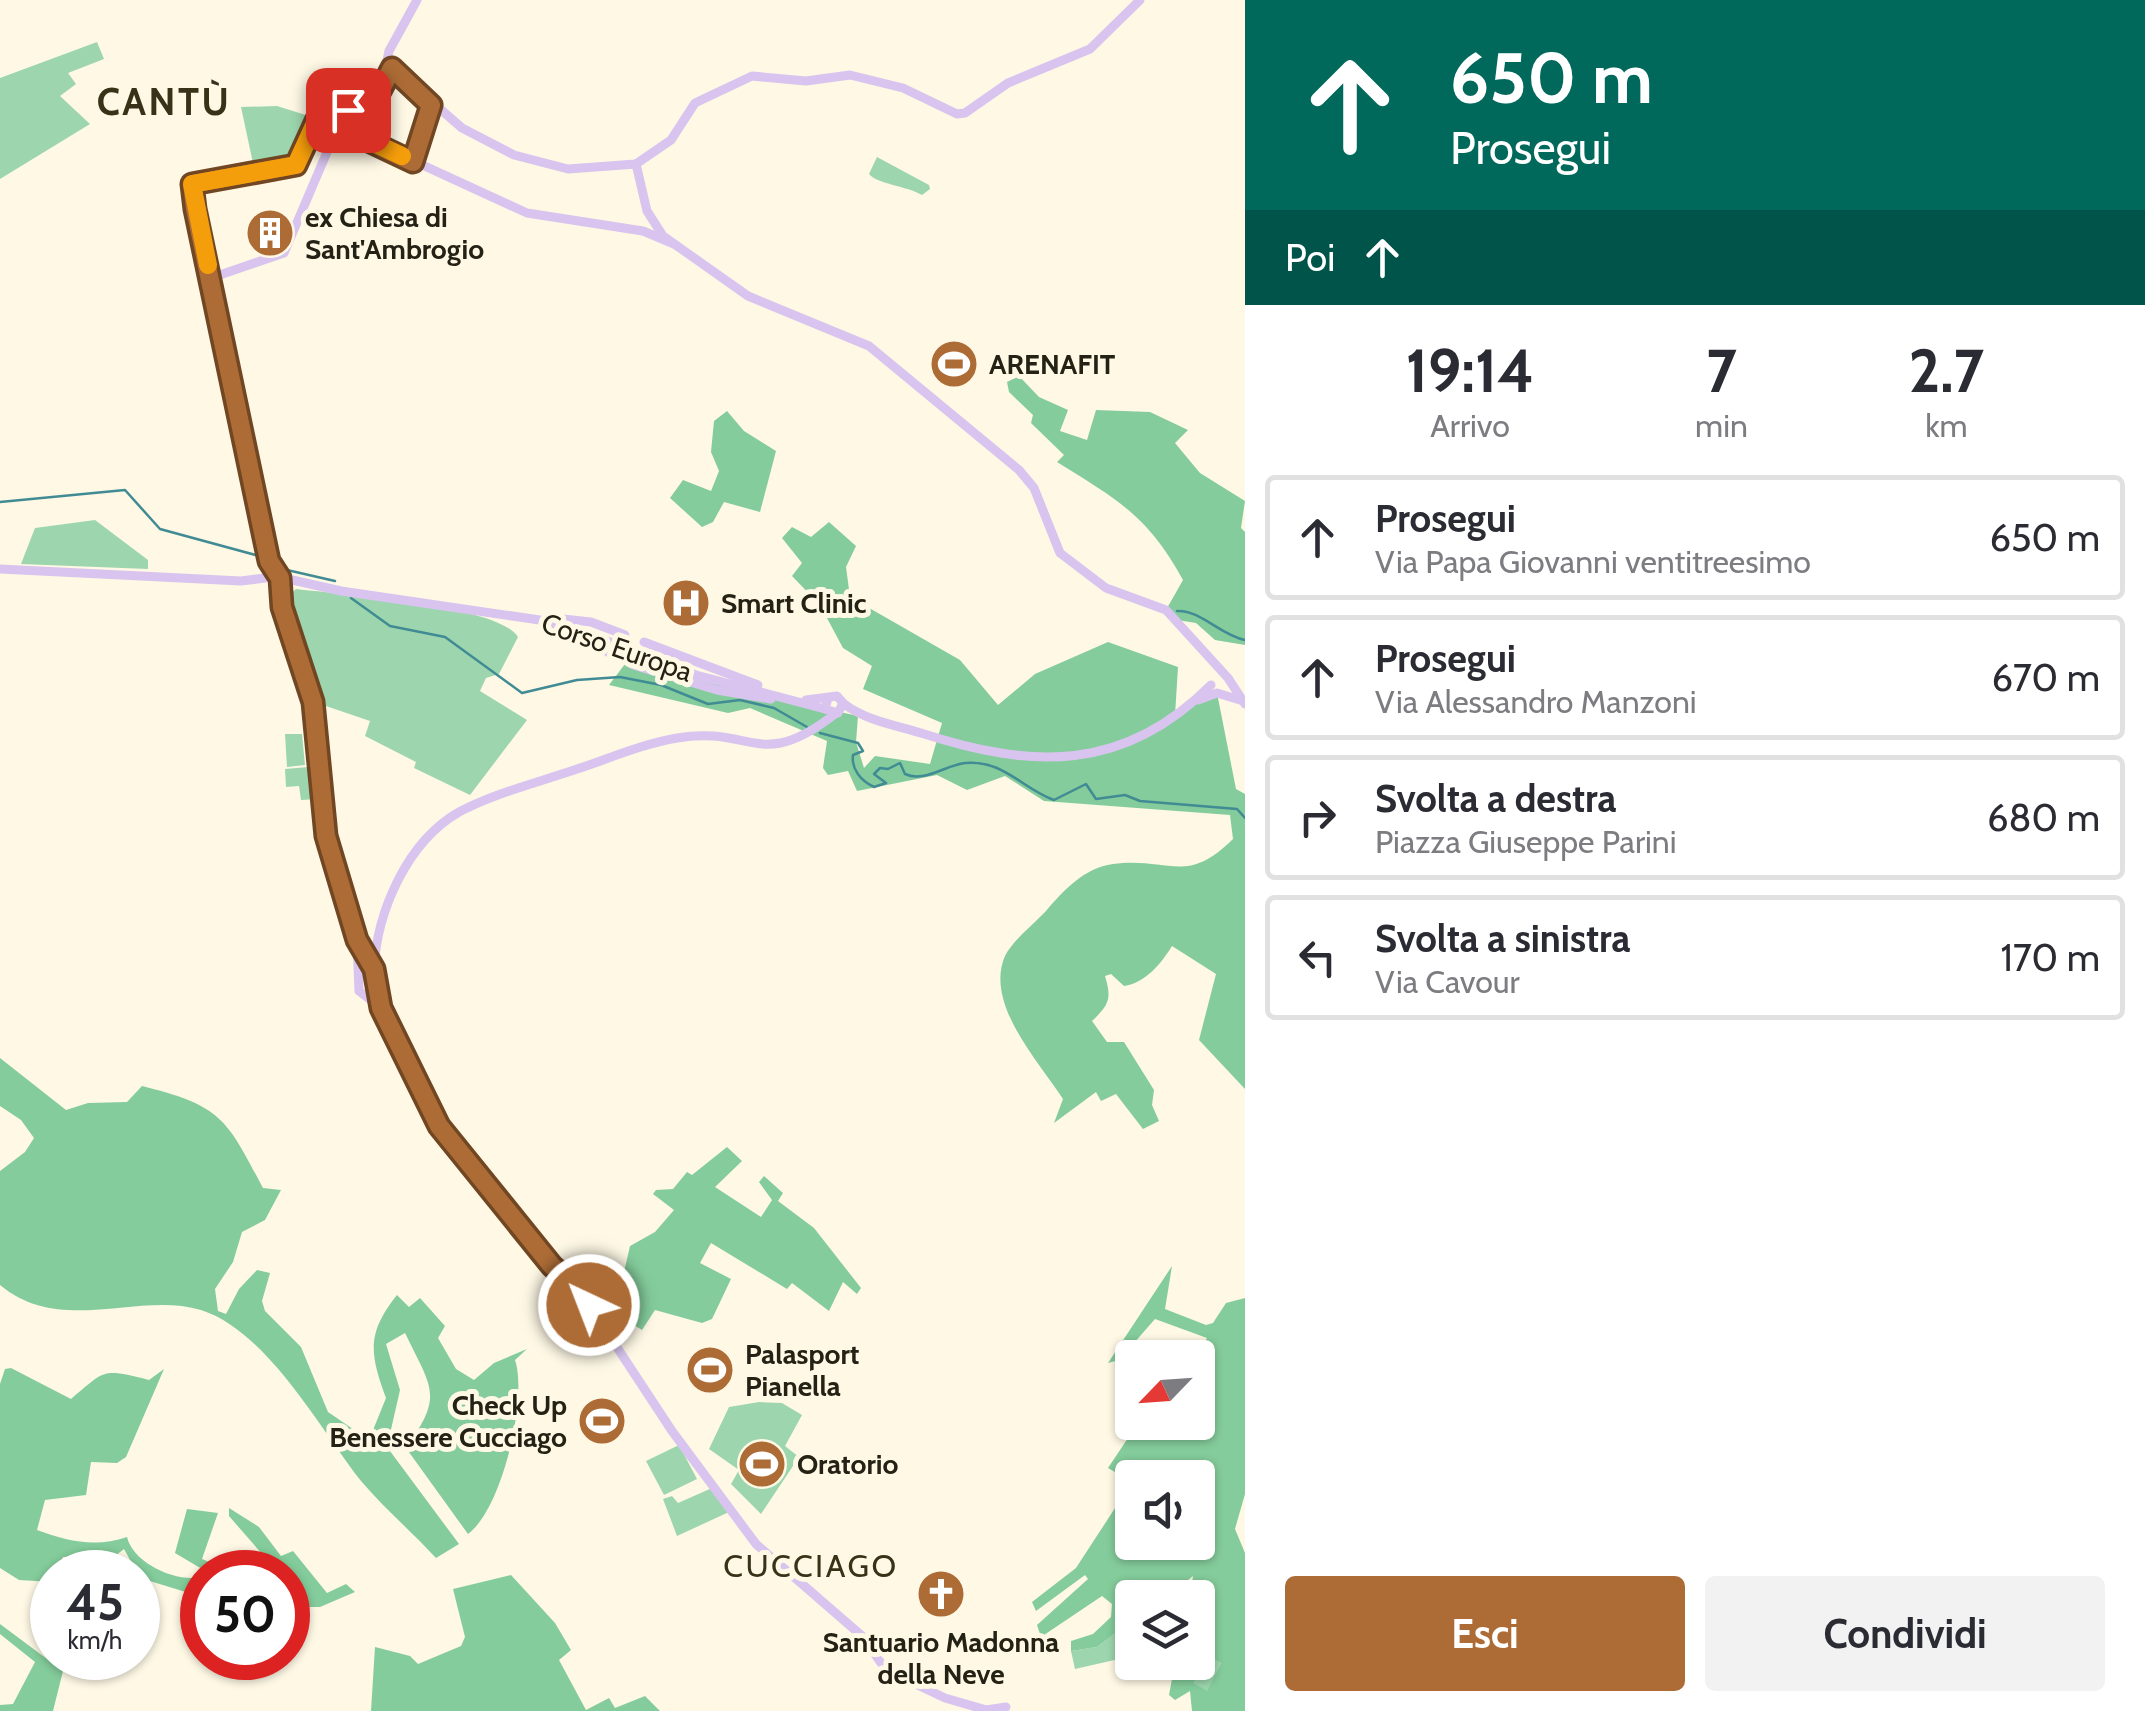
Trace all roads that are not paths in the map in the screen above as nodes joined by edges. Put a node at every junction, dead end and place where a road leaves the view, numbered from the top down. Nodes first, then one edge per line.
1 (417, 0) edge
2 (1140, 0) edge
3 (388, 54) junction
4 (394, 69) junction
5 (380, 89) junction
6 (431, 105) junction
7 (360, 136) junction
8 (413, 162) junction
9 (636, 164) junction
10 (660, 236) junction
11 (210, 278) junction
12 (0, 569) edge
13 (273, 581) junction
14 (526, 616) junction
15 (625, 634) dead end
16 (644, 642) dead end
17 (618, 658) dead end
18 (633, 665) dead end
19 (1220, 684) junction
20 (779, 694) junction
21 (792, 697) junction
22 (1244, 702) edge
23 (832, 708) junction
24 (369, 960) junction
25 (374, 984) junction
26 (370, 1000) junction
27 (381, 1008) junction
28 (1000, 1710) edge

1 - 3 main road
2 - 9 main road
3 - 4 main road
3 - 5 main road
4 - 5 main road
4 - 6 main road
5 - 7 main road
5 - 11 main road
6 - 8 main road
6 - 9 main road
7 - 8 main road
7 - 11 main road
8 - 10 main road
9 - 10 main road
10 - 19 main road
11 - 13 main road
12 - 13 main road
13 - 14 main road, Corso Europa
13 - 24 main road
14 - 15 main road
14 - 17 main road
14 - 20 main road, Corso Europa
16 - 20 main road
18 - 21 main road
19 - 22 main road
19 - 23 main road, Corso Europa
20 - 21 main road, Corso Europa
21 - 23 main road, Corso Europa
23 - 24 main road
24 - 25 main road
24 - 26 main road
25 - 26 main road
25 - 27 main road
26 - 27 main road
27 - 28 main road

